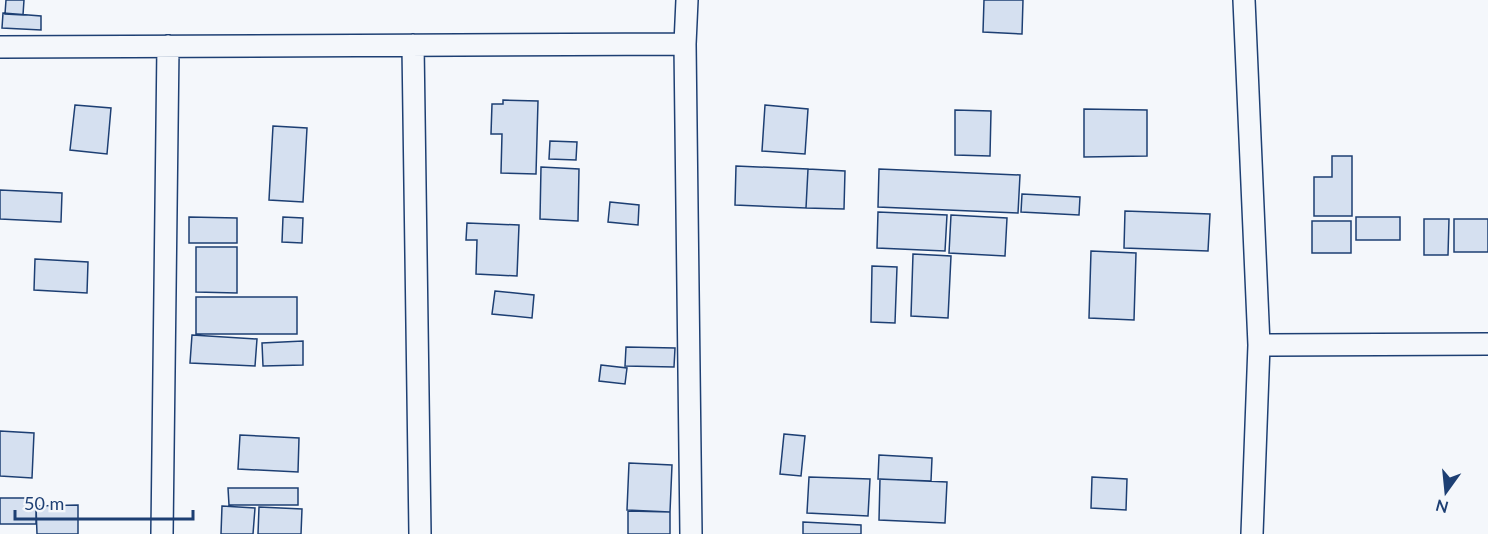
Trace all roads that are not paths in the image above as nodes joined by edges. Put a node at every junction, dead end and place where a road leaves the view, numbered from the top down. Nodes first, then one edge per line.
1 (687, 0) edge
2 (1244, 0) edge
3 (685, 44) junction
4 (413, 45) junction
5 (168, 46) junction
6 (0, 47) edge
7 (1488, 344) edge
8 (1259, 345) junction
9 (162, 534) edge
10 (420, 534) edge
11 (691, 534) edge
12 (1252, 534) edge

1 - 3 street
2 - 8 street
3 - 4 street
3 - 11 street
4 - 5 street
4 - 10 street
5 - 6 street
5 - 9 street
7 - 8 street
8 - 12 street

